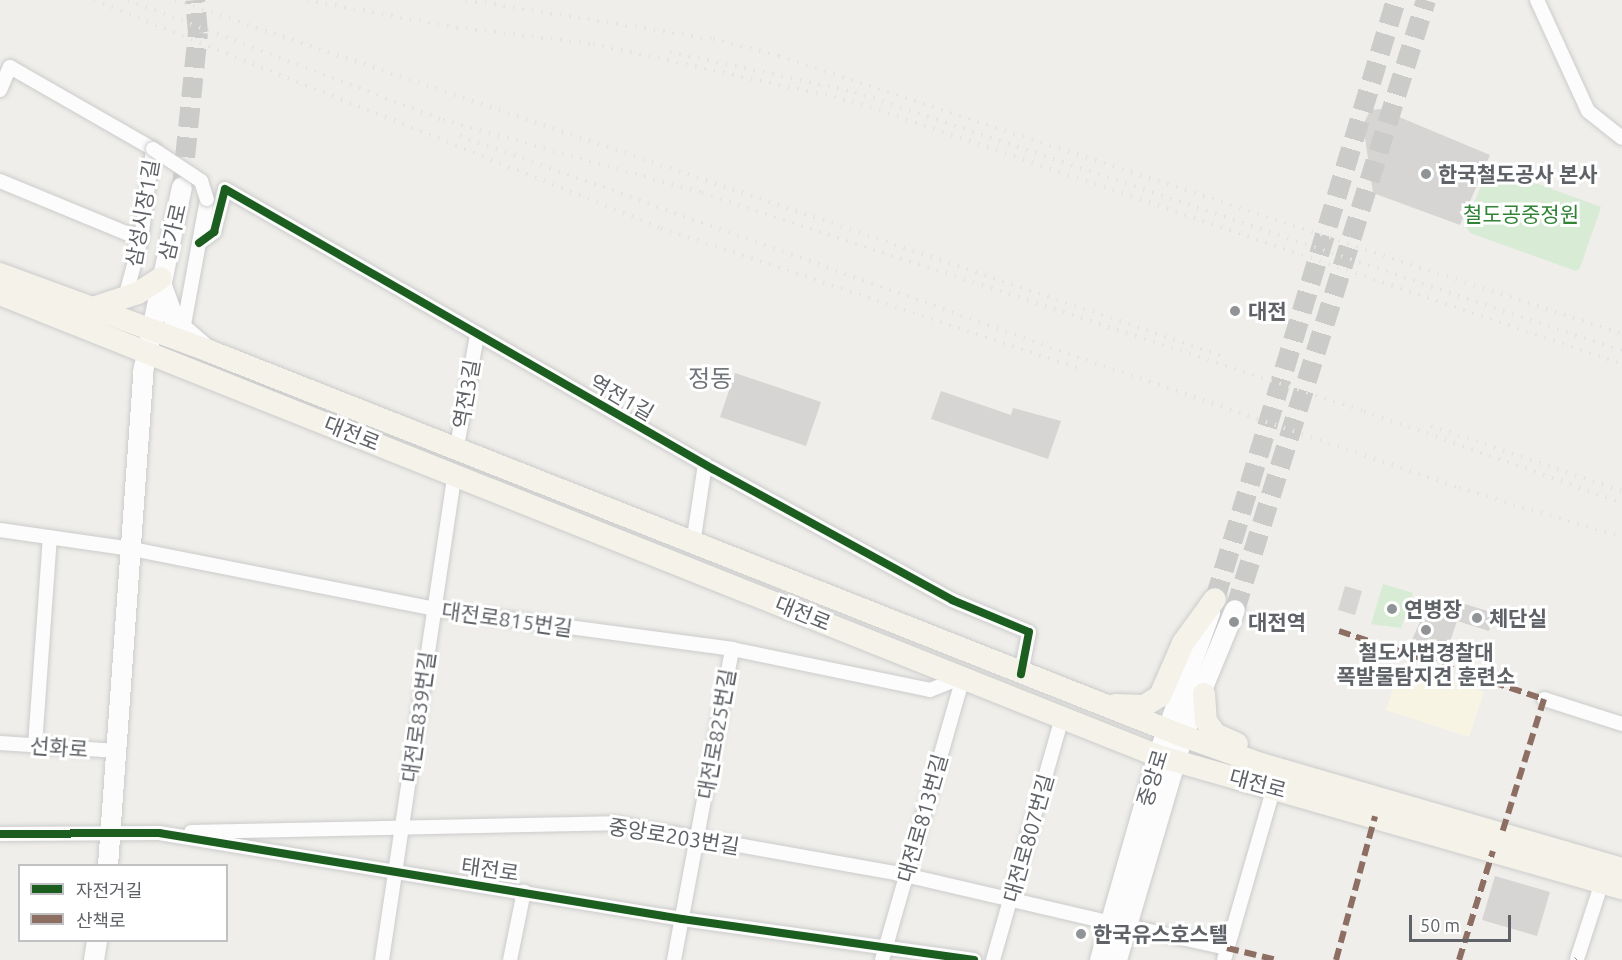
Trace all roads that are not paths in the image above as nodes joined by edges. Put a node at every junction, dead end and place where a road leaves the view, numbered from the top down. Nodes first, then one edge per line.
1 (1537, 0) edge
2 (0, 90) edge
3 (1622, 138) edge
4 (153, 149) junction
5 (0, 180) edge
6 (182, 187) tunnel mouth
7 (141, 239) junction
8 (199, 243) junction
9 (0, 274) edge
10 (161, 278) junction
11 (0, 294) edge
12 (125, 298) junction
13 (93, 308) junction
14 (183, 330) junction
15 (477, 335) junction
16 (148, 340) junction
17 (210, 351) junction
18 (455, 463) junction
19 (705, 464) junction
20 (0, 530) edge
21 (50, 538) junction
22 (693, 544) junction
23 (132, 549) junction
24 (1215, 599) joint
25 (434, 609) junction
26 (1235, 610) tunnel mouth
27 (732, 649) junction
28 (1021, 674) junction
29 (963, 677) junction
30 (1073, 694) junction
31 (1204, 694) junction
32 (1544, 699) dead end
33 (1062, 717) junction
34 (1622, 724) edge
35 (1175, 733) junction
36 (0, 743) edge
37 (35, 745) junction
38 (118, 751) junction
39 (1167, 758) junction
40 (1264, 765) junction
41 (1274, 787) junction
42 (402, 827) junction
43 (112, 832) junction
44 (159, 833) junction
45 (0, 834) edge
46 (697, 839) junction
47 (108, 864) edge
48 (1622, 869) edge
49 (395, 874) junction
50 (905, 875) junction
51 (1612, 885) edge
52 (524, 891) junction
53 (1010, 903) junction
54 (682, 919) junction
55 (1119, 925) junction
56 (97, 942) edge
57 (884, 953) edge
58 (1225, 954) edge
59 (1577, 958) dead end
60 (94, 960) edge
61 (382, 960) edge
62 (510, 960) edge
63 (674, 960) edge
64 (974, 960) edge
65 (993, 960) edge
66 (1100, 960) edge
67 (1117, 960) edge

1 - 3 street
2 - 4 street, 삼성시장1길
4 - 7 street, 삼성시장1길
4 - 8 street, bridge
5 - 7 street
6 - 10 main road, 삼가로
7 - 12 street, 삼성시장1길
8 - 14 street
8 - 15 street, 역전1길
9 - 13 main road, 대전로
10 - 12 main road
10 - 14 main road, 삼가로
10 - 16 main road, 삼가로
11 - 16 main road, 대전로
12 - 13 main road
13 - 16 main road, 대전로
14 - 17 main road, 삼가로
15 - 18 street, 역전3길
15 - 19 street, 역전1길
16 - 17 main road, 대전로
16 - 18 main road, 대전로
16 - 23 main road, 삼가로
17 - 18 main road, 대전로
18 - 22 main road, 대전로
18 - 25 street, 대전로839번길
18 - 29 main road, 대전로
19 - 22 street
19 - 28 street, 역전1길
20 - 21 street, 대전로815번길
21 - 23 street, 대전로815번길
21 - 37 street
22 - 28 main road, 대전로
23 - 25 street, 대전로815번길
23 - 38 main road, 삼가로
24 - 30 main road
24 - 35 main road, 중앙로
25 - 27 street, 대전로815번길
25 - 42 street, 대전로839번길
26 - 31 main road, 중앙로
27 - 29 street, 대전로815번길
27 - 46 street, 대전로825번길
28 - 30 main road, 대전로
29 - 33 main road, 대전로
29 - 50 street, 대전로813번길
30 - 35 main road, 대전로
31 - 35 main road, 중앙로
31 - 40 main road
32 - 34 street
33 - 39 main road, 대전로
33 - 53 street, 대전로807번길
35 - 39 main road, 중앙로
35 - 40 main road, 대전로
36 - 37 street, 선화로
37 - 38 street, 선화로
38 - 43 main road, 삼가로
39 - 41 main road, 대전로
39 - 55 main road, 중앙로
40 - 48 main road, 대전로
41 - 51 main road, 대전로
41 - 58 street
42 - 44 street, 중앙로203번길
42 - 46 street, 중앙로203번길
42 - 49 street, 대전로839번길
43 - 44 street, 태전로
43 - 45 street, 태전로
43 - 47 main road, 삼가로
44 - 49 street, 태전로
46 - 50 street, 중앙로203번길
46 - 54 street, 대전로825번길
49 - 52 street, 태전로
49 - 61 street, 대전로839번길
50 - 53 street, 중앙로203번길
50 - 57 street, 대전로813번길
51 - 59 street
52 - 54 street, 태전로
52 - 62 street, 태전로
53 - 55 street, 중앙로203번길
53 - 65 street, 대전로807번길
54 - 57 street, 태전로
54 - 63 street, 대전로825번길
55 - 58 street, 중앙로203번길
55 - 66 main road, 중앙로
55 - 67 main road, 중앙로
56 - 60 main road
57 - 64 street, 태전로

